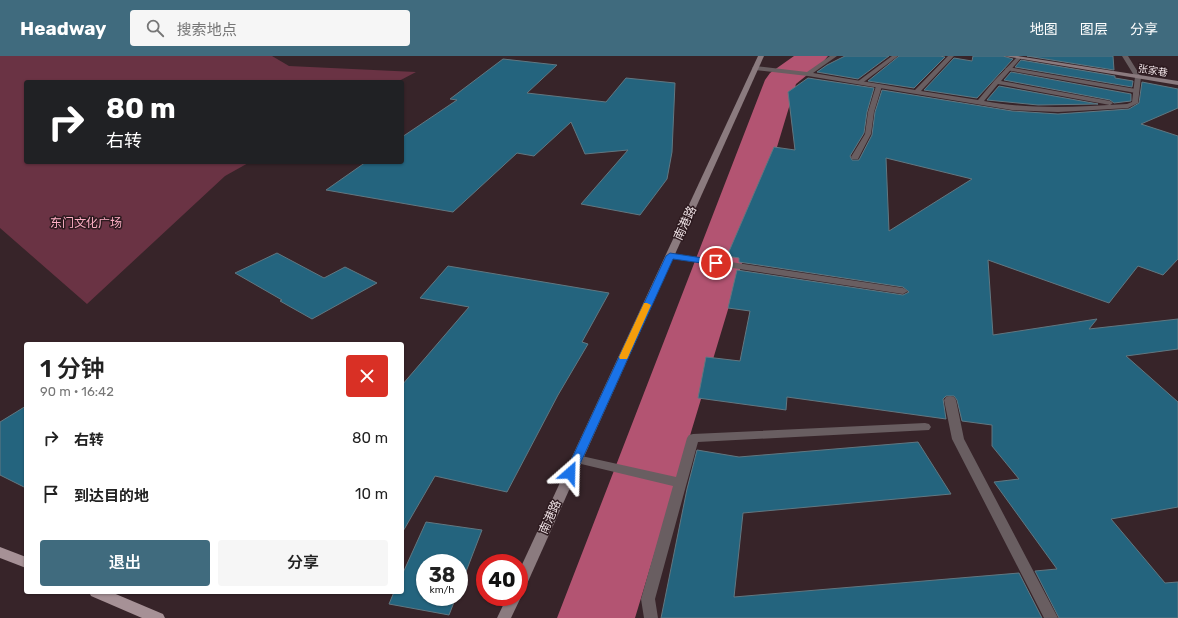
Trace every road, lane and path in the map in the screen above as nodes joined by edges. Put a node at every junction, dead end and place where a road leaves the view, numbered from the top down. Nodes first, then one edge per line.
1 (761, 56) edge
2 (834, 56) edge
3 (895, 56) edge
4 (952, 56) edge
5 (1008, 56) edge
6 (1126, 56) edge
7 (1018, 58) junction
8 (756, 68) junction
9 (1008, 69) junction
10 (808, 74) junction
11 (1138, 77) junction
12 (996, 82) junction
13 (859, 83) junction
14 (1178, 83) edge
15 (879, 86) junction
16 (1136, 91) junction
17 (917, 92) junction
18 (979, 103) junction
19 (1128, 106) junction
20 (855, 158) dead end
21 (671, 256) junction
22 (903, 291) dead end
23 (950, 400) dead end
24 (925, 427) dead end
25 (578, 460) junction
26 (681, 483) junction
27 (0, 552) edge
28 (24, 562) edge
29 (528, 567) edge
30 (101, 594) edge
31 (510, 606) edge
32 (158, 618) edge
33 (504, 618) edge
34 (651, 618) edge
35 (1051, 618) edge

1 - 8 street, 南港路
2 - 10 street
3 - 13 street
4 - 17 street
5 - 7 street, 张家巷
6 - 11 street
7 - 9 street
7 - 11 street, 张家巷
8 - 10 street
8 - 21 street, 南港路
9 - 12 street
9 - 16 street
10 - 13 street
11 - 14 street, 张家巷
11 - 16 street
12 - 18 street
12 - 19 street
13 - 15 street
15 - 17 street
15 - 20 street
16 - 19 street
17 - 18 street
18 - 19 street
21 - 22 street
21 - 25 street, 南港路
23 - 35 street
24 - 26 street
25 - 26 street
25 - 29 street, 南港路
26 - 34 street
27 - 28 main road
30 - 32 main road
31 - 33 street

